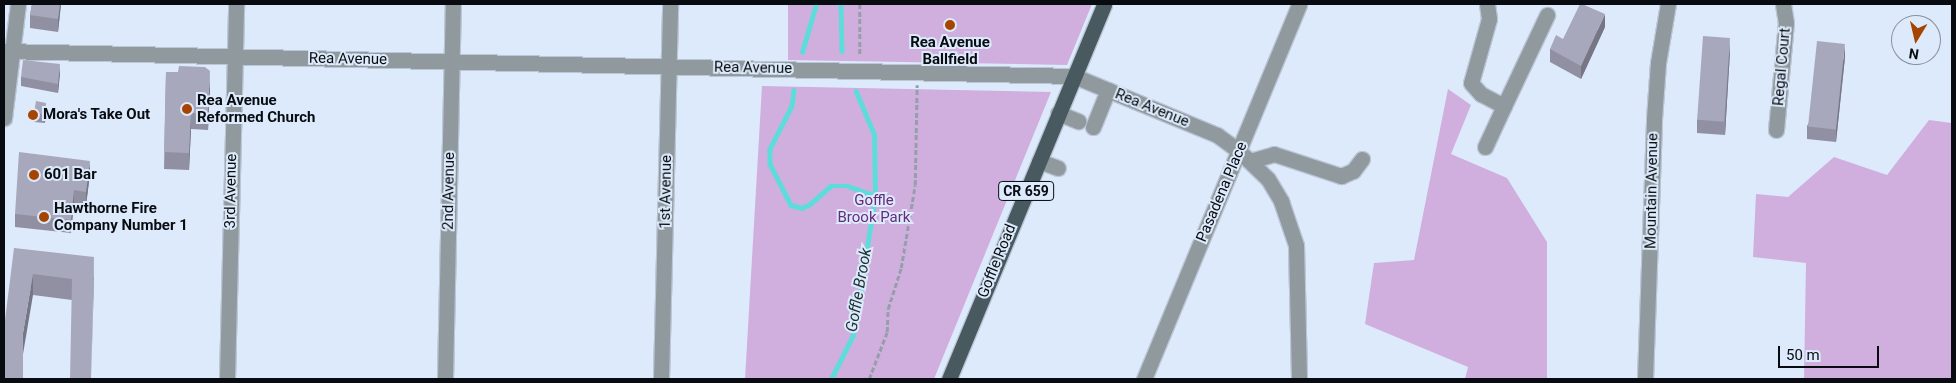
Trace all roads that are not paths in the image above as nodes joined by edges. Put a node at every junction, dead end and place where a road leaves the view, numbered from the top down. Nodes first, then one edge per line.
1 (18, 4) edge
2 (236, 4) edge
3 (453, 4) edge
4 (670, 4) edge
5 (1104, 4) edge
6 (1299, 4) edge
7 (1487, 4) edge
8 (1668, 4) edge
9 (1783, 4) edge
10 (1546, 15) dead end
11 (8, 51) edge
12 (234, 56) junction
13 (452, 61) junction
14 (668, 66) junction
15 (1074, 76) junction
16 (1108, 90) junction
17 (1504, 106) junction
18 (1058, 113) junction
19 (4, 118) edge
20 (1078, 121) dead end
21 (1092, 127) dead end
22 (1776, 130) dead end
23 (1485, 147) dead end
24 (1245, 156) junction
25 (1362, 159) dead end
26 (1039, 161) junction
27 (1058, 168) dead end
28 (227, 379) edge
29 (444, 379) edge
30 (661, 379) edge
31 (948, 379) edge
32 (1144, 379) edge
33 (1299, 379) edge
34 (1645, 379) edge

1 - 11 street
2 - 12 street, 3rd Avenue
3 - 13 street, 2nd Avenue
4 - 14 street, 1st Avenue
5 - 15 main road, Goffle Road / CR 659
6 - 24 street, Pasadena Place
7 - 17 street
8 - 34 street, Mountain Avenue
9 - 22 street, Regal Court
10 - 17 street
11 - 12 street, Rea Avenue
11 - 19 street
12 - 13 street, Rea Avenue
12 - 28 street, 3rd Avenue
13 - 14 street, Rea Avenue
13 - 29 street, 2nd Avenue
14 - 15 street, Rea Avenue
14 - 30 street, 1st Avenue
15 - 16 street, Rea Avenue
15 - 18 main road, Goffle Road / CR 659
16 - 21 street
16 - 24 street, Rea Avenue
17 - 23 street
18 - 20 street
18 - 26 main road, Goffle Road / CR 659
24 - 25 street
24 - 32 street, Pasadena Place
24 - 33 street, Rea Avenue
26 - 27 street
26 - 31 main road, Goffle Road / CR 659

